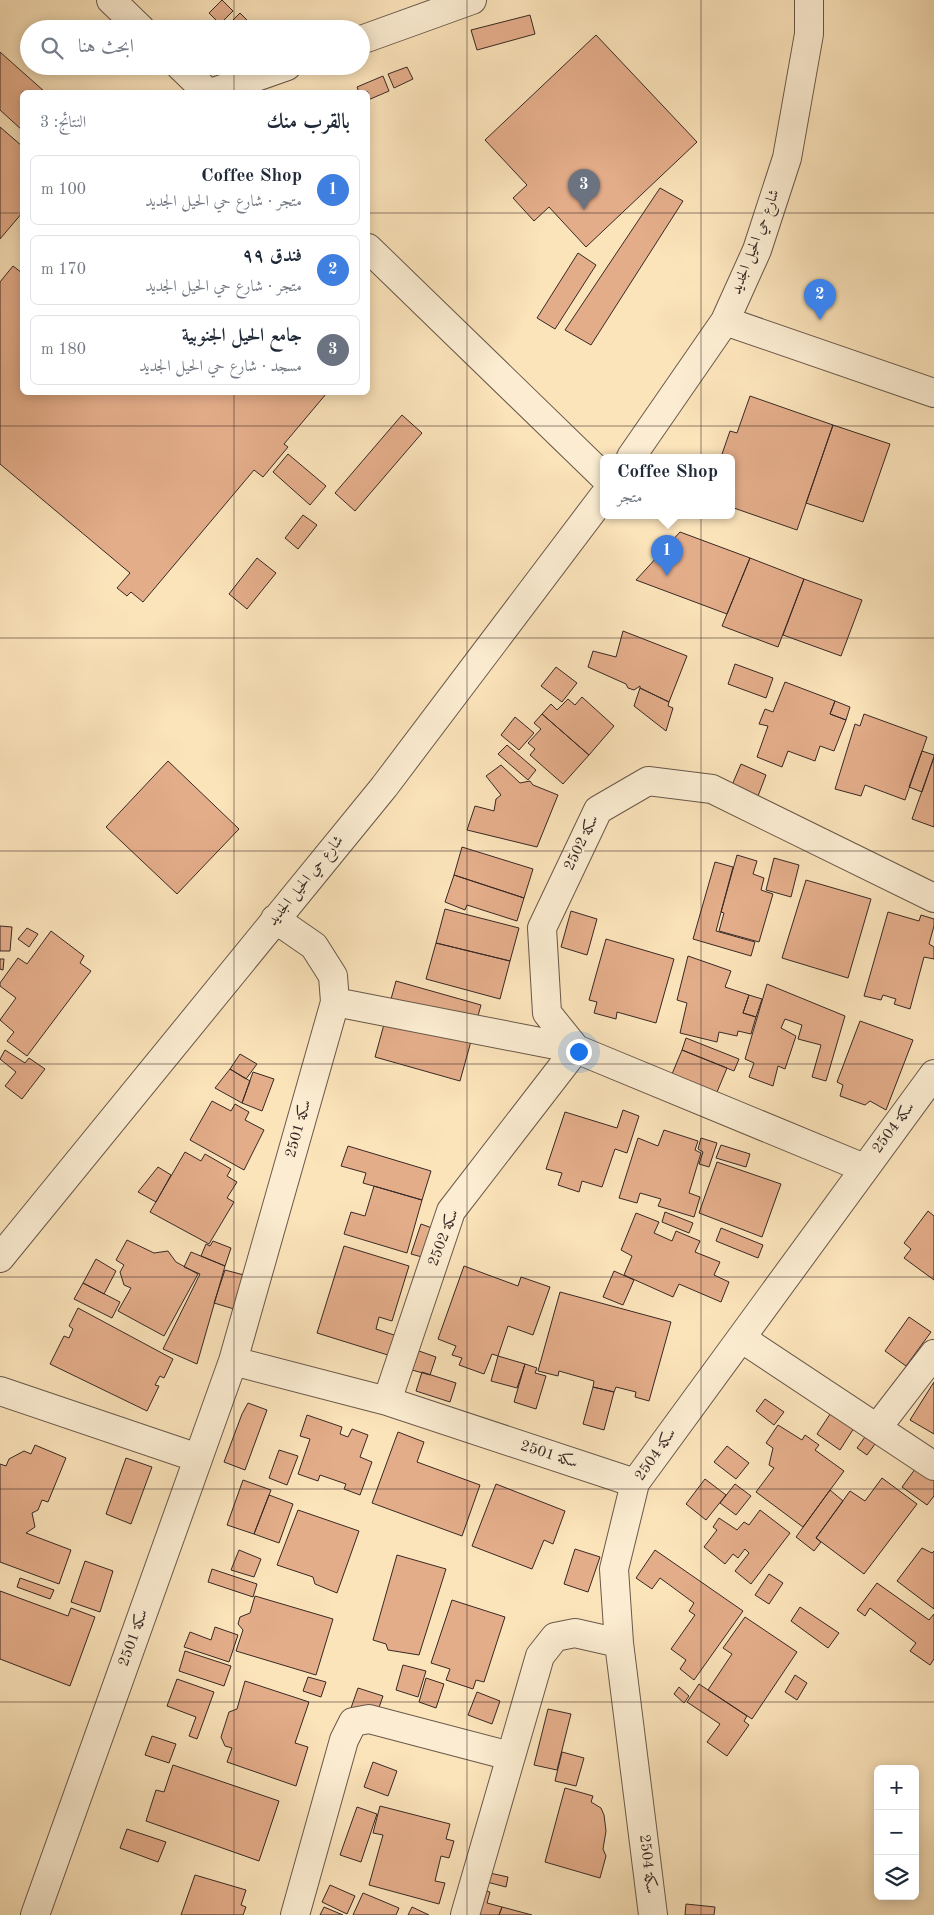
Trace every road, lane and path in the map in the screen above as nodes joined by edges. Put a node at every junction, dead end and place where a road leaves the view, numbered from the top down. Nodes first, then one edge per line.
1 (111, 0) edge
2 (472, 0) edge
3 (809, 0) edge
4 (132, 20) edge
5 (370, 37) edge
6 (189, 75) edge
7 (262, 75) edge
8 (205, 90) edge
9 (220, 90) edge
10 (370, 250) edge
11 (725, 321) junction
12 (934, 393) edge
13 (634, 454) edge
14 (600, 473) edge
15 (600, 501) edge
16 (934, 898) edge
17 (275, 919) junction
18 (335, 1002) junction
19 (576, 1048) junction
20 (934, 1074) edge
21 (864, 1168) junction
22 (0, 1258) edge
23 (741, 1338) junction
24 (934, 1354) edge
25 (233, 1361) junction
26 (0, 1391) edge
27 (387, 1401) junction
28 (877, 1428) junction
29 (198, 1458) junction
30 (934, 1466) edge
31 (635, 1484) junction
32 (619, 1643) junction
33 (510, 1756) junction
34 (35, 1915) edge
35 (295, 1915) edge
36 (464, 1915) edge
37 (653, 1915) edge

1 - 4 street
2 - 5 street
3 - 11 street, شارع حي الحيل الجديد
6 - 8 street
7 - 9 street
10 - 14 street
11 - 12 street
11 - 13 street, شارع حي الحيل الجديد
15 - 17 street, شارع حي الحيل الجديد
16 - 19 street, سكة 2502
17 - 18 street, سكة 2501
17 - 22 street, شارع حي الحيل الجديد
18 - 19 street, سكة 2502
18 - 25 street, سكة 2501
19 - 21 street, سكة 2502
19 - 27 street, سكة 2502
20 - 21 street, سكة 2504
21 - 23 street, سكة 2504
23 - 28 street
23 - 31 street, سكة 2504
24 - 28 street
25 - 27 street, سكة 2501
25 - 29 street, سكة 2501
26 - 29 street
27 - 31 street, سكة 2501
28 - 30 street
29 - 34 street, سكة 2501
31 - 32 street, سكة 2504
32 - 33 street
32 - 37 street, سكة 2504
33 - 35 street
33 - 36 street

